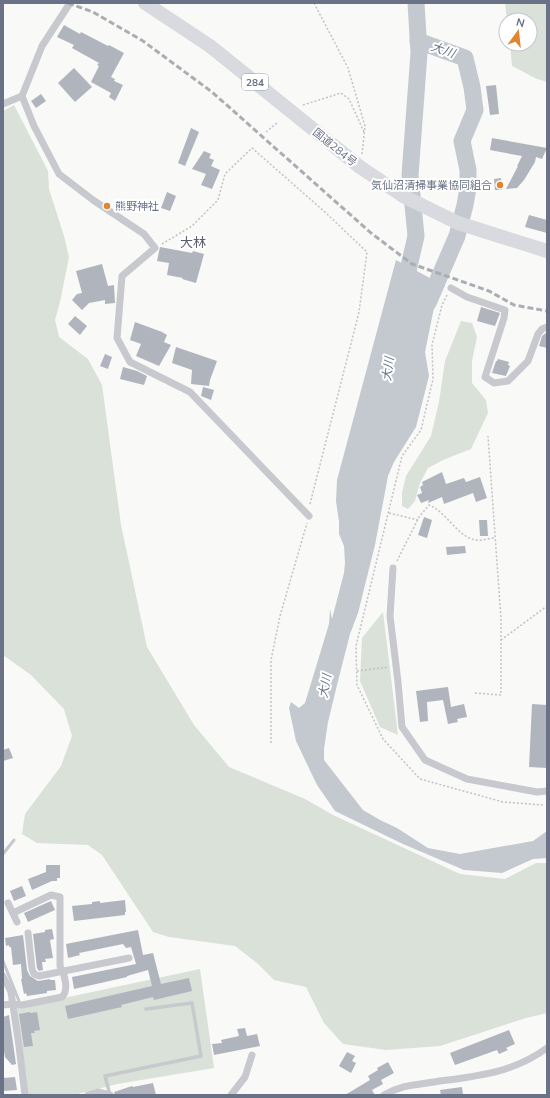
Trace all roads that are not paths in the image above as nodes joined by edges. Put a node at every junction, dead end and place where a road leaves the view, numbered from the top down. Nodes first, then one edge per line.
1 (70, 3) edge
2 (145, 3) edge
3 (22, 96) junction
4 (3, 104) edge
5 (547, 251) edge
6 (451, 288) road end
7 (547, 327) edge
8 (309, 515) road end
9 (393, 568) road end
10 (547, 791) edge
11 (8, 903) dead end
12 (13, 913) junction
13 (17, 922) dead end
14 (28, 933) dead end
15 (129, 958) dead end
16 (63, 971) junction
17 (3, 976) edge
18 (12, 1004) junction
19 (3, 1005) edge
20 (146, 1009) dead end
21 (547, 1048) edge
22 (252, 1055) dead end
23 (25, 1095) edge
24 (88, 1095) edge
25 (110, 1095) edge
26 (231, 1095) edge
27 (384, 1095) edge

1 - 3 street
2 - 5 highway, 国道284号 / 284
3 - 4 street
3 - 8 street
6 - 7 street
9 - 10 street
11 - 12 street
12 - 13 street
12 - 16 street
14 - 16 street
15 - 16 street
16 - 18 street
17 - 18 street
18 - 19 street
18 - 23 street
20 - 25 lane
21 - 27 street
22 - 26 street
24 - 25 street

